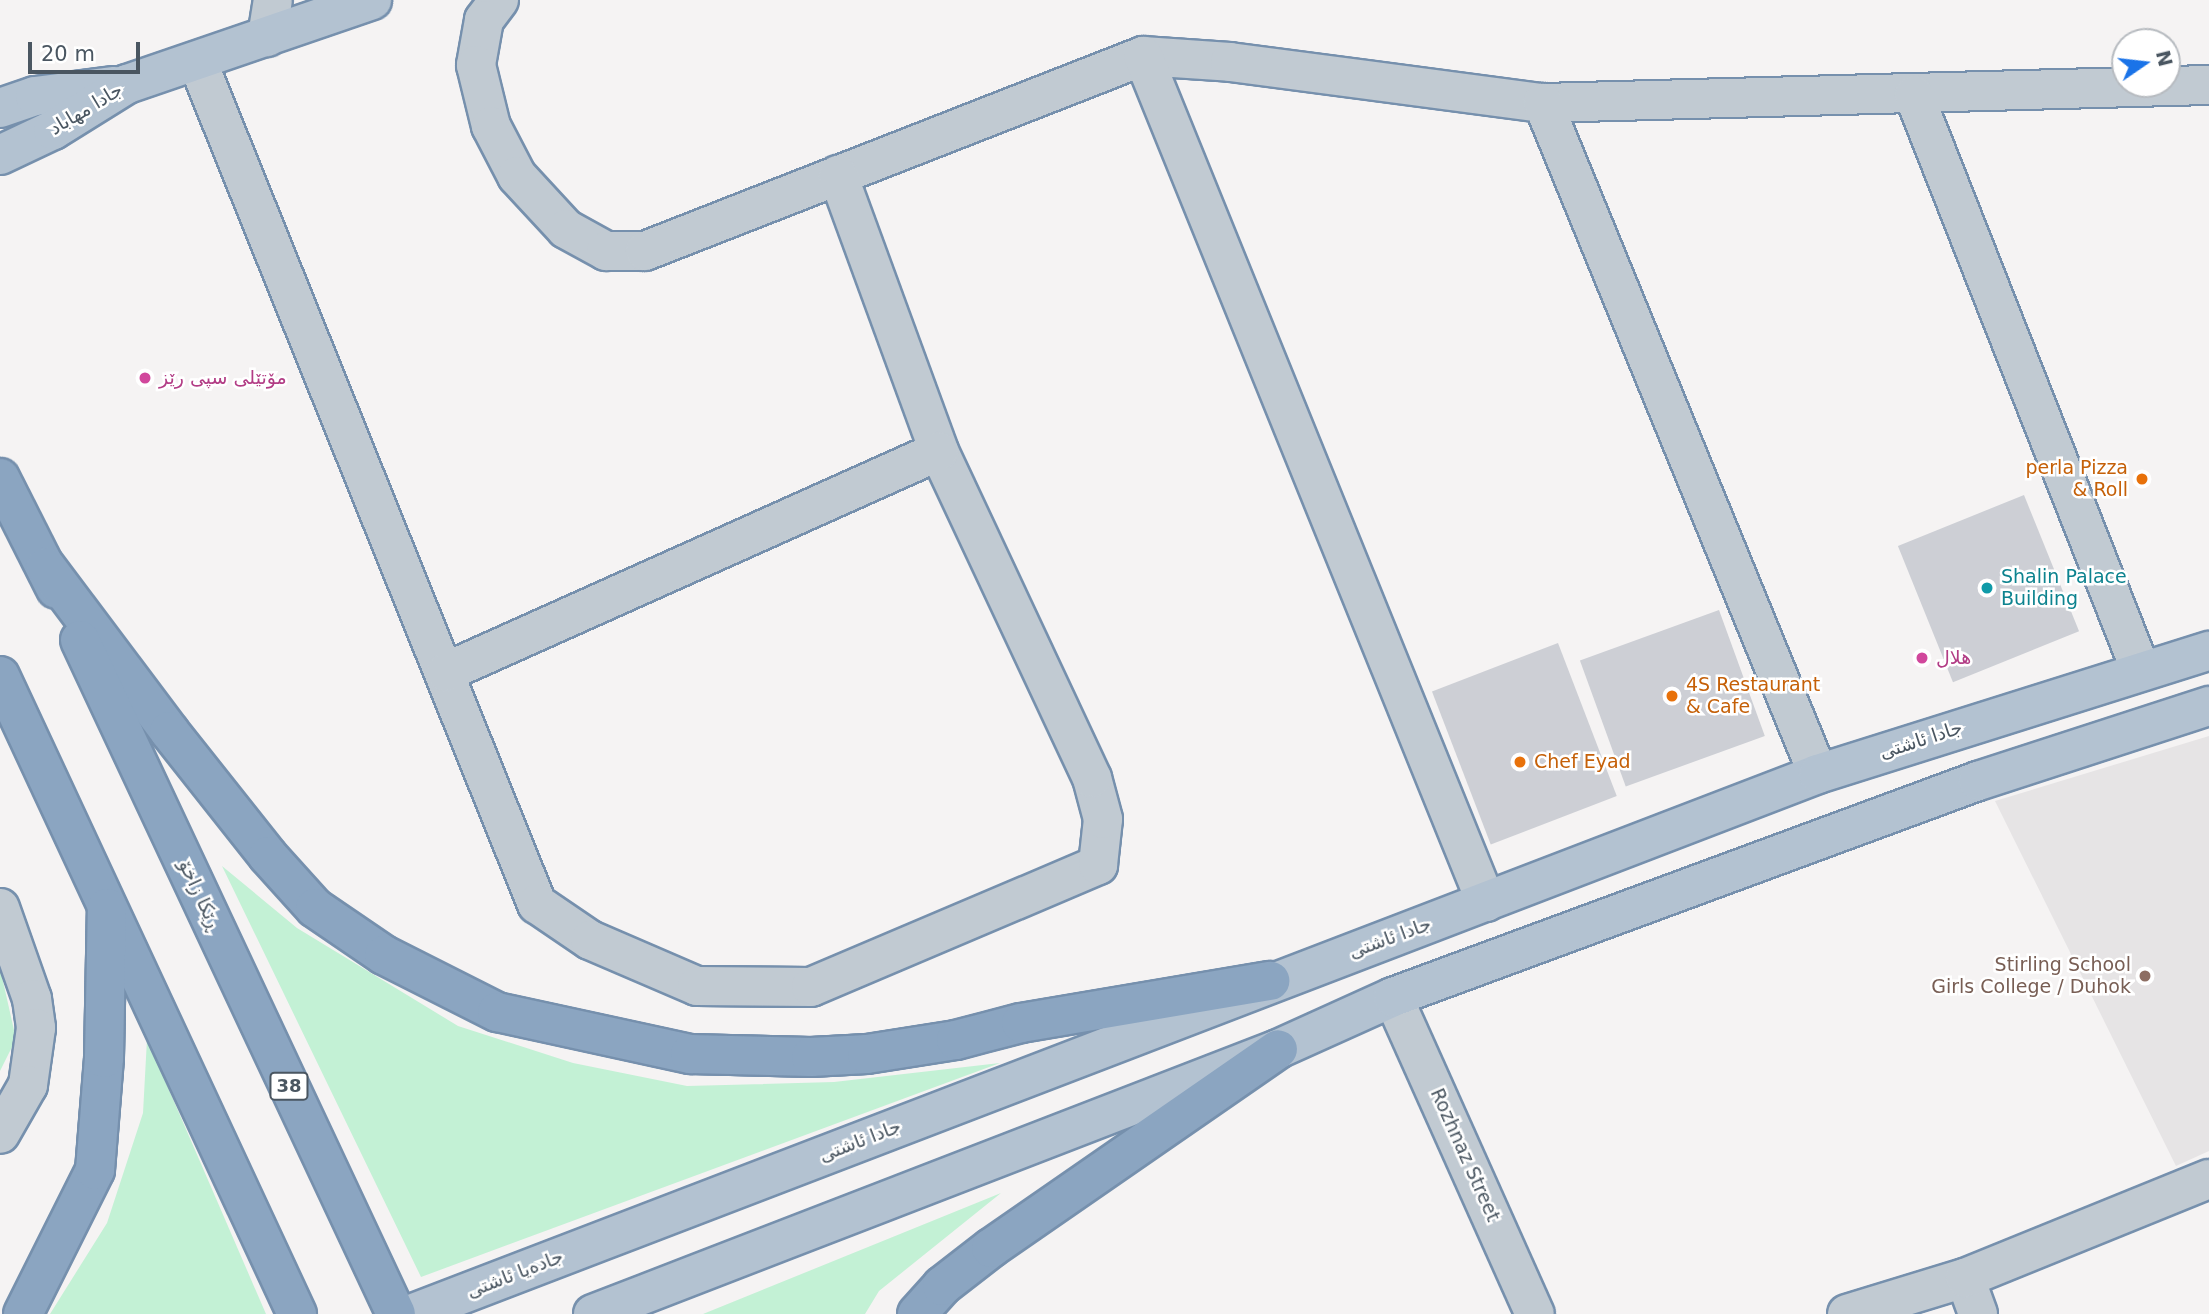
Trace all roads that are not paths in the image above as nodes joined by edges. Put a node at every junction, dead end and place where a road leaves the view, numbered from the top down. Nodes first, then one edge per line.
1 (272, 0) edge
2 (372, 0) edge
3 (499, 0) edge
4 (267, 37) junction
5 (1143, 56) junction
6 (198, 63) junction
7 (127, 85) junction
8 (2209, 85) edge
9 (1914, 95) junction
10 (1544, 103) junction
11 (0, 108) edge
12 (0, 155) edge
13 (838, 175) junction
14 (939, 451) junction
15 (0, 478) edge
16 (46, 567) junction
17 (2209, 651) edge
18 (2141, 671) junction
19 (446, 672) junction
20 (0, 676) edge
21 (2209, 706) edge
22 (1818, 774) junction
23 (108, 899) junction
24 (1486, 902) junction
25 (0, 908) edge
26 (1270, 981) junction
27 (1393, 998) junction
28 (1278, 1049) junction
29 (0, 1134) edge
30 (2209, 1179) edge
31 (579, 1250) joint
32 (1965, 1278) junction
33 (598, 1312) edge
34 (23, 1314) edge
35 (298, 1314) edge
36 (396, 1314) edge
37 (411, 1314) edge
38 (917, 1314) edge
39 (1535, 1314) edge
40 (1847, 1314) edge
41 (1978, 1314) edge

1 - 4 street
2 - 4 main road, جادا مهاباد
3 - 13 street
4 - 6 main road, جادا مهاباد
5 - 10 street
5 - 13 street
5 - 24 street
6 - 7 main road, جادا مهاباد
6 - 19 street
7 - 11 main road
7 - 12 main road, جادا مهاباد
8 - 9 street
9 - 10 street
9 - 18 street
10 - 22 street
13 - 14 street
14 - 19 street
14 - 19 street
15 - 16 highway, ڕێکا زاخۆ / 38
16 - 26 highway
16 - 36 highway, ڕێکا زاخۆ / 38
17 - 18 main road, جادا ئاشتی
18 - 22 main road, جادا ئاشتی
20 - 23 highway
21 - 27 main road
22 - 24 main road, جادا ئاشتی
23 - 34 highway
23 - 35 highway
24 - 26 main road, جادا ئاشتی
25 - 29 street
26 - 31 main road, جادا ئاشتی
27 - 28 main road
27 - 39 street, Rozhnaz Street
28 - 33 main road
28 - 38 highway
30 - 32 street
31 - 37 main road, جادەیا ئاشتی
32 - 40 street
32 - 41 street

